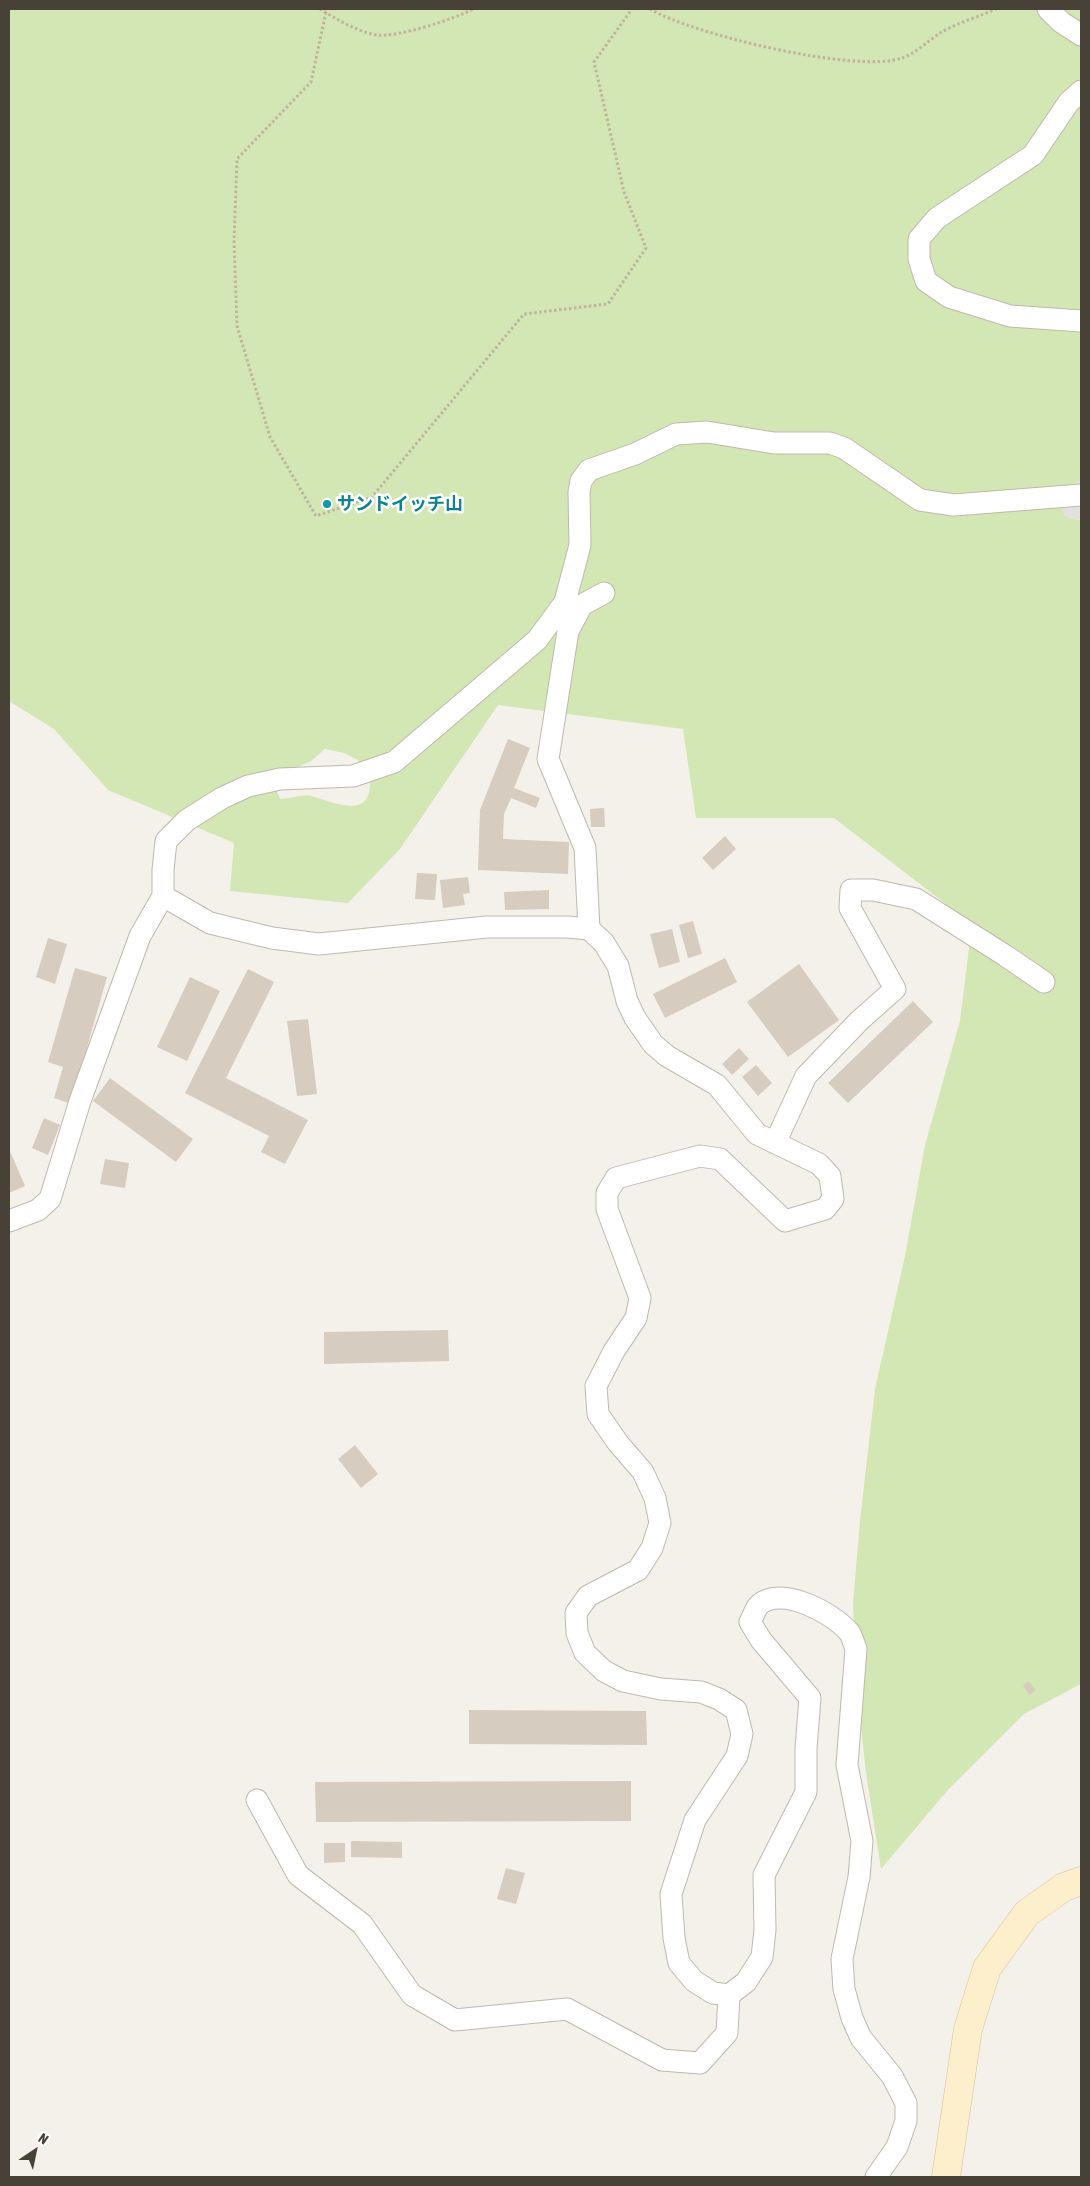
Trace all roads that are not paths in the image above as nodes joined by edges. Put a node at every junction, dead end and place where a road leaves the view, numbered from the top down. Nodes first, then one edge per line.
1 (1048, 9) edge
2 (1081, 35) edge
3 (1081, 91) edge
4 (1081, 321) edge
5 (1081, 495) edge
6 (604, 593) dead end
7 (163, 896) junction
8 (589, 930) junction
9 (1044, 982) dead end
10 (775, 1143) junction
11 (9, 1221) edge
12 (257, 1800) dead end
13 (1081, 1881) edge
14 (729, 1996) junction
15 (876, 2177) edge
16 (946, 2177) edge

1 - 2 street
3 - 4 street
5 - 7 street
6 - 8 street
7 - 8 street
7 - 11 street
8 - 10 street
9 - 10 street
10 - 14 street
12 - 14 street
13 - 16 street
14 - 15 street

